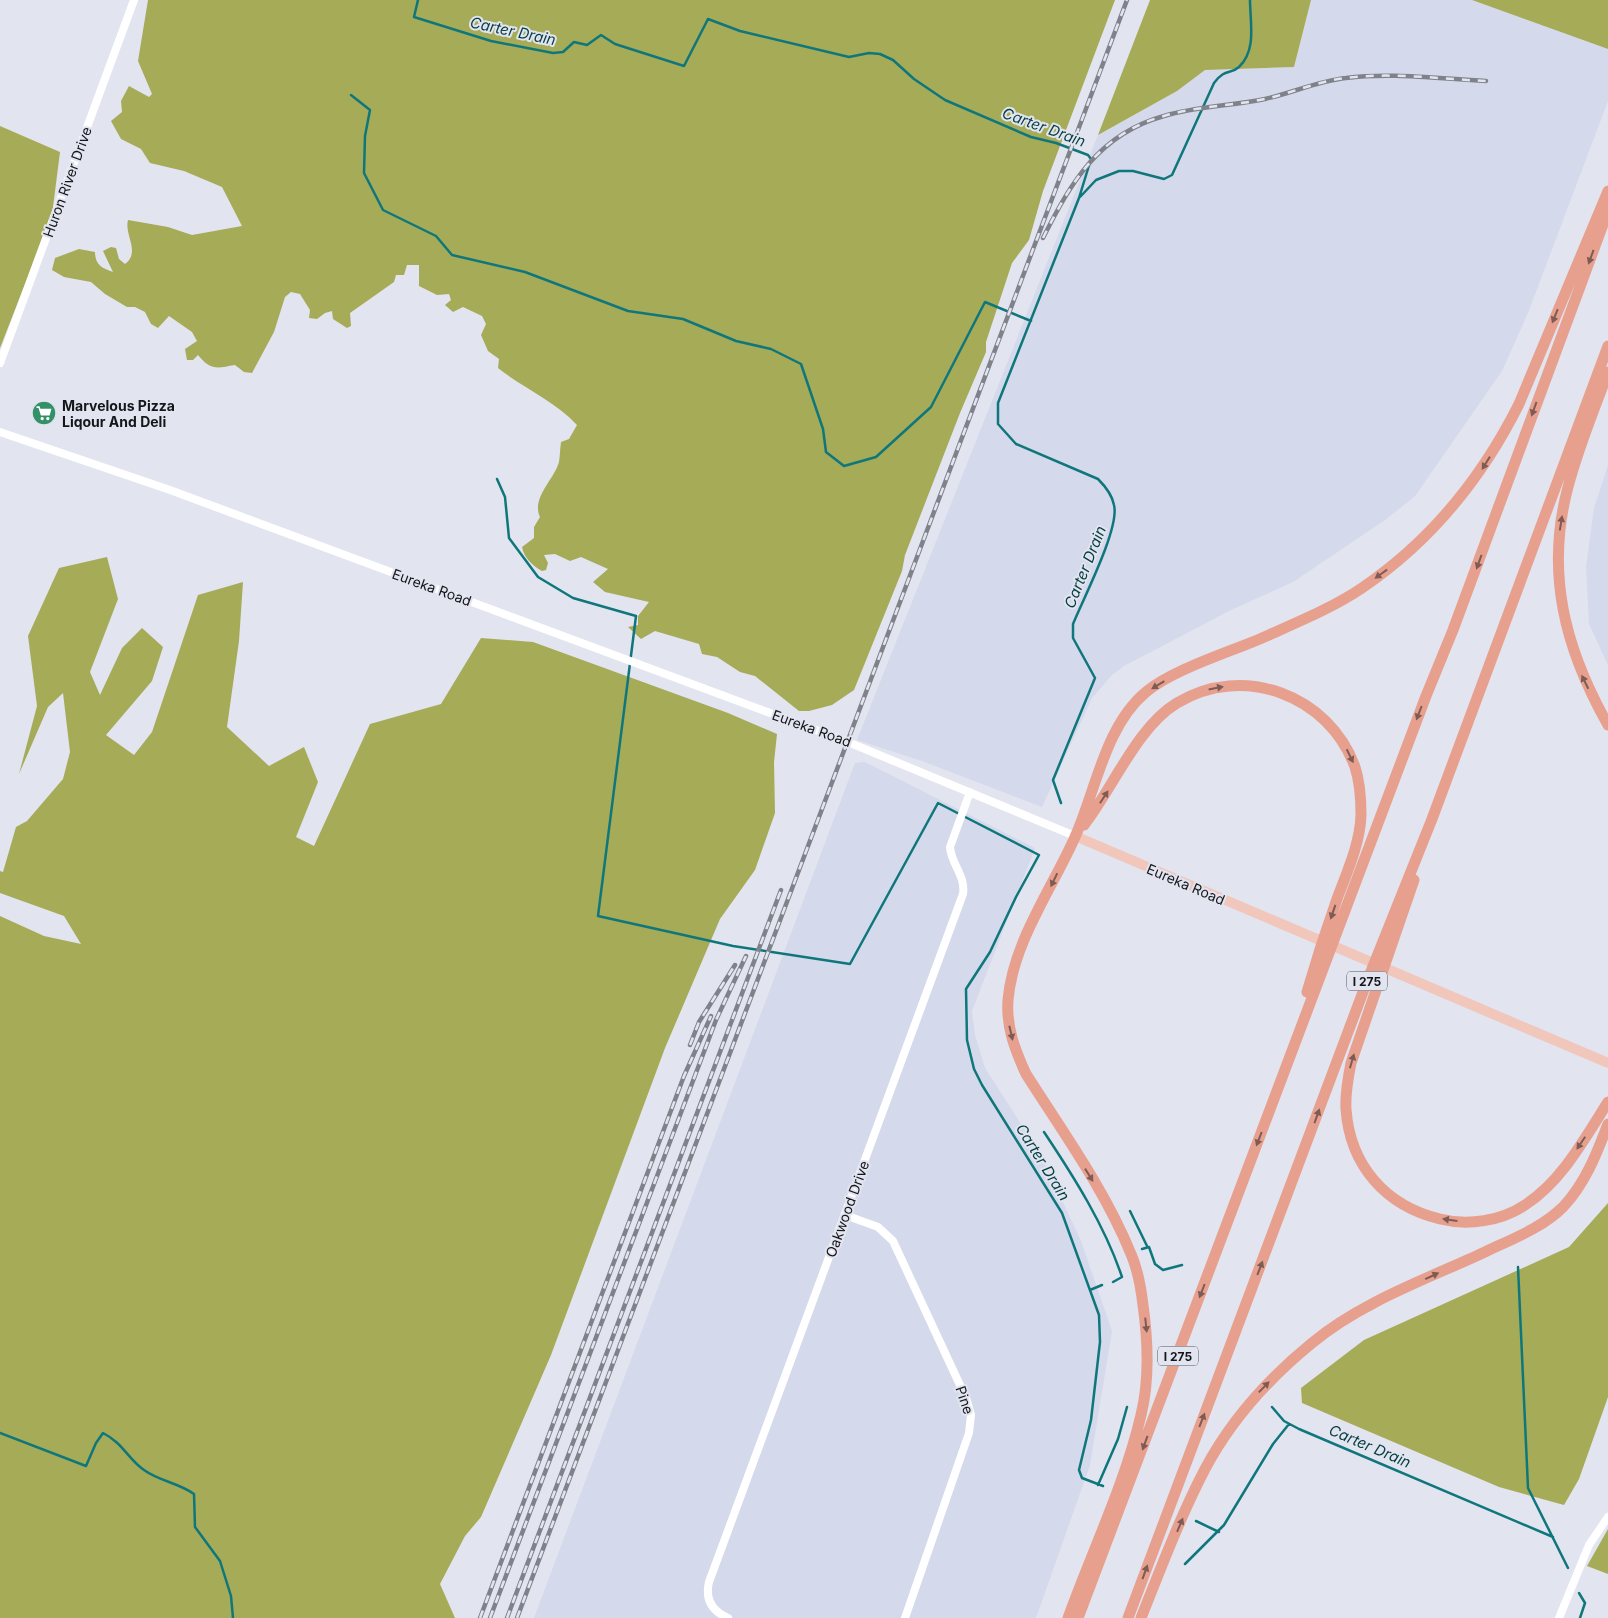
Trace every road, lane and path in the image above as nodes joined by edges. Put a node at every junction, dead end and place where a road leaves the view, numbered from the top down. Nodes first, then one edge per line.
1 (134, 0) edge
2 (1608, 191) edge
3 (1608, 211) edge
4 (1608, 346) edge
5 (0, 363) edge
6 (1608, 372) edge
7 (0, 432) edge
8 (1608, 725) edge
9 (970, 792) junction
10 (1432, 819) junction
11 (1075, 836) junction
12 (1608, 1063) edge
13 (1276, 1093) junction
14 (1608, 1102) edge
15 (1608, 1124) edge
16 (845, 1215) junction
17 (1608, 1517) edge
18 (728, 1618) edge
19 (905, 1618) edge
20 (1068, 1618) edge
21 (1078, 1618) edge
22 (1128, 1618) edge
23 (1140, 1618) edge
24 (1559, 1618) edge

1 - 5 street, Huron River Drive
2 -> 11 highway
3 -> 13 highway, I 275
4 - 10 highway, I 275
8 -> 6 highway
7 - 9 street, Eureka Road
9 - 11 street, Eureka Road
9 - 16 street, Oakwood Drive
14 -> 10 highway
22 -> 10 highway, I 275
11 - 12 main road, Eureka Road
11 -> 13 highway
11 -> 20 highway
13 -> 21 highway, I 275
23 -> 15 highway
16 - 18 street, Oakwood Drive
16 - 19 street, Pine
17 - 24 street

